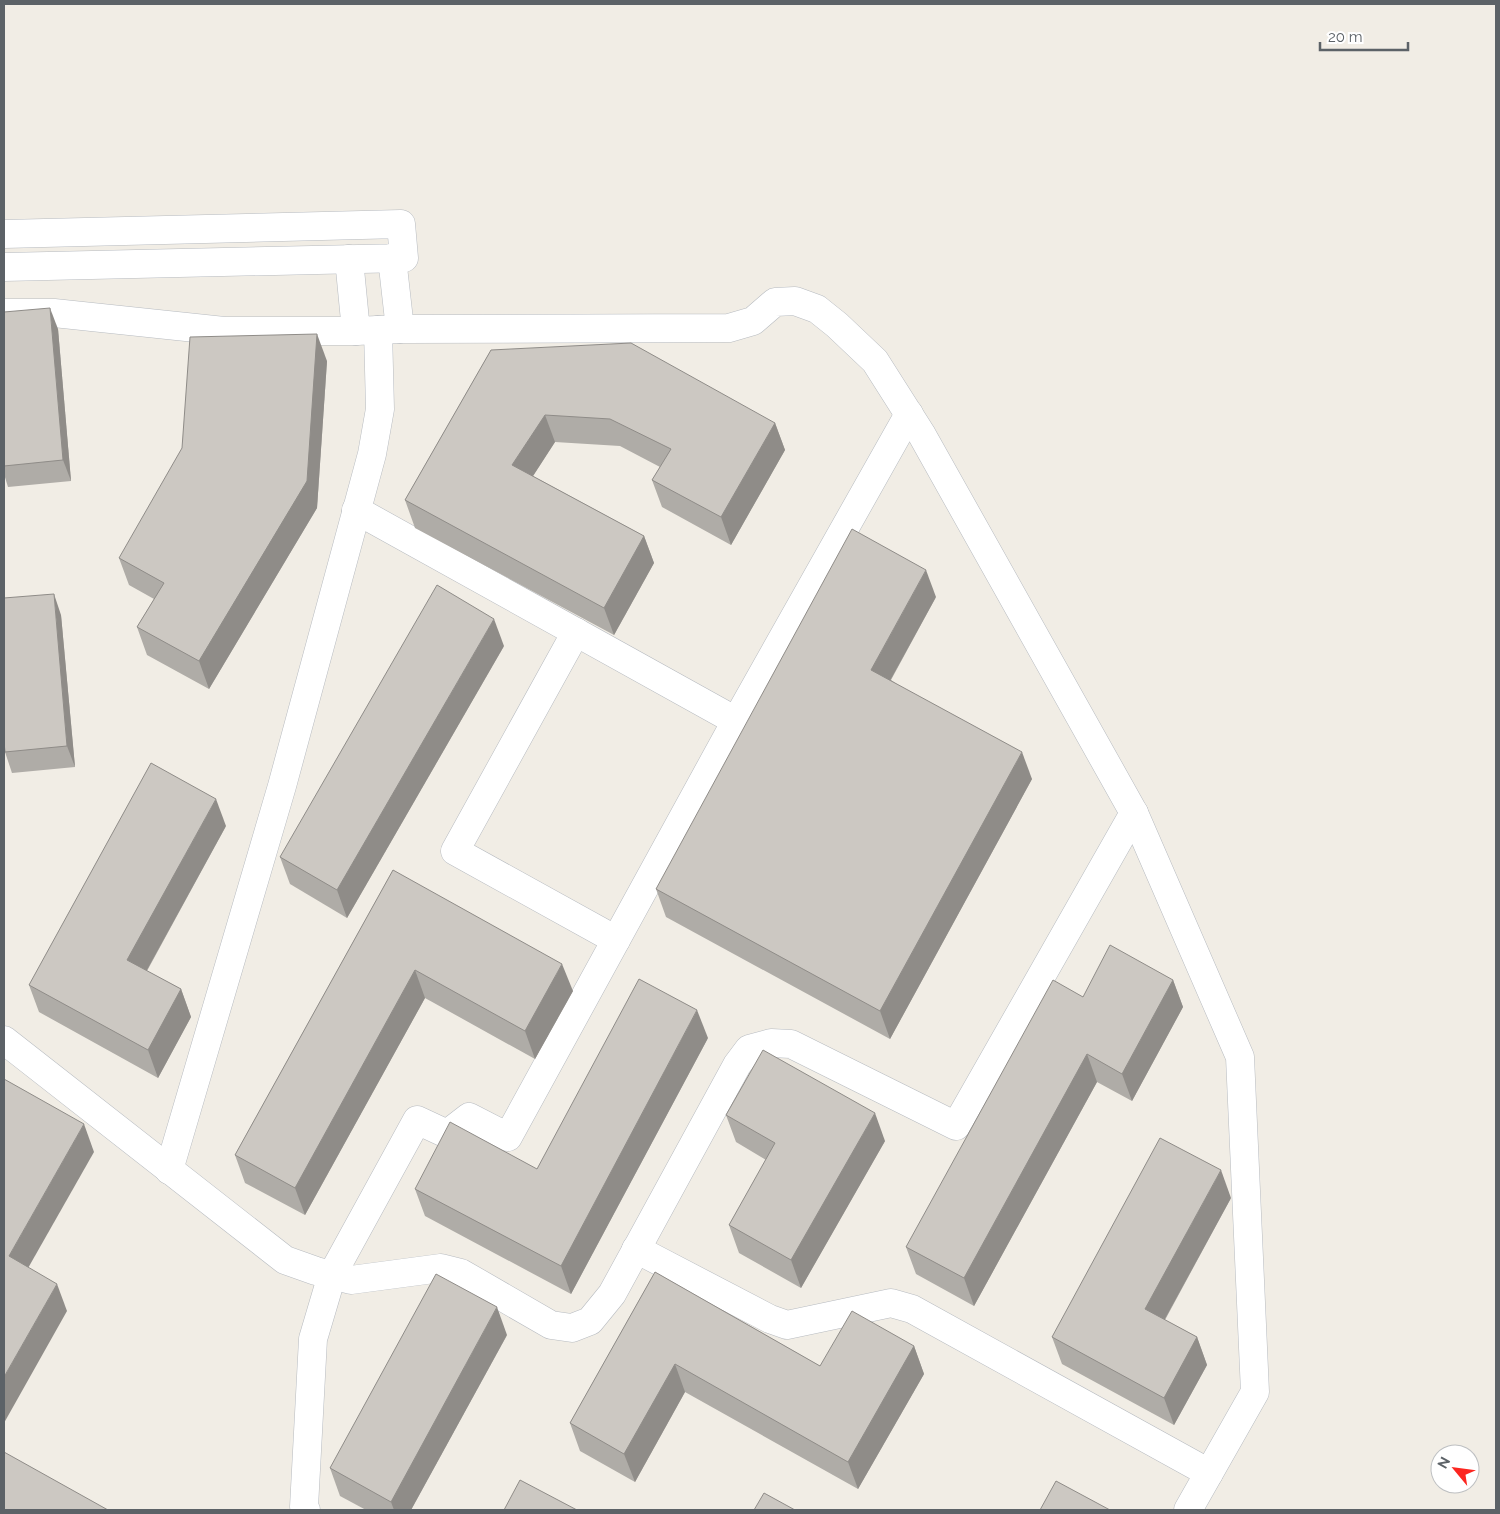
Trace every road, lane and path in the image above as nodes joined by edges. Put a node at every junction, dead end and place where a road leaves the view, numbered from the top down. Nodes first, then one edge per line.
1 (4, 234) edge
2 (392, 258) junction
3 (349, 259) junction
4 (4, 267) edge
5 (4, 313) edge
6 (378, 330) junction
7 (909, 414) junction
8 (356, 510) junction
9 (576, 632) junction
10 (736, 721) junction
11 (1134, 813) junction
12 (616, 940) junction
13 (4, 1040) edge
14 (169, 1170) junction
15 (636, 1249) junction
16 (332, 1275) junction
17 (1209, 1473) junction
18 (306, 1510) edge
19 (1188, 1510) edge

1 - 2 street
2 - 3 street
2 - 6 street
3 - 4 street
3 - 6 street
5 - 6 street
6 - 7 street
6 - 8 street
7 - 10 street
7 - 11 street
8 - 9 street
8 - 14 street
9 - 10 street
9 - 12 street
10 - 12 street
11 - 15 street
11 - 17 street
12 - 16 street
13 - 14 street
14 - 16 street
15 - 16 street
15 - 17 street
16 - 18 street
17 - 19 street

